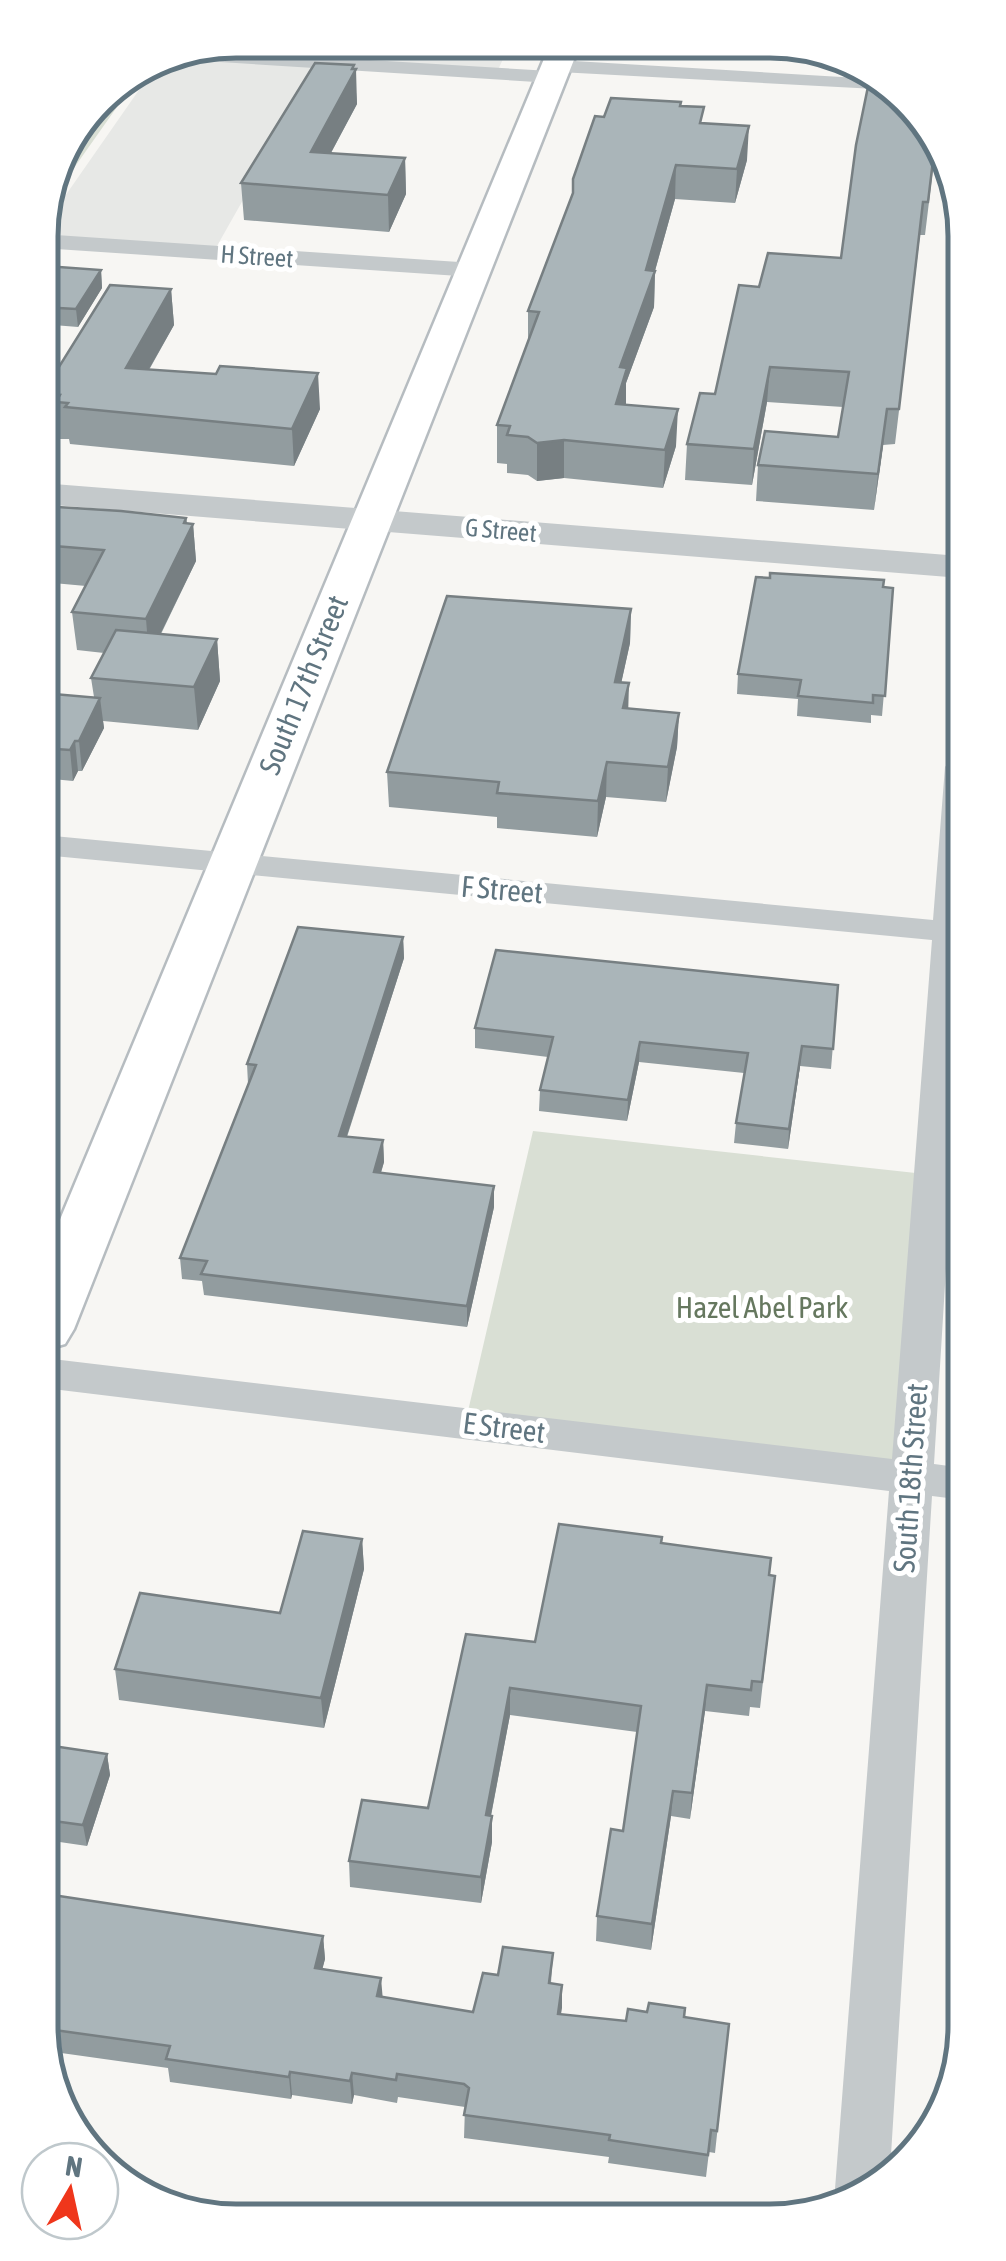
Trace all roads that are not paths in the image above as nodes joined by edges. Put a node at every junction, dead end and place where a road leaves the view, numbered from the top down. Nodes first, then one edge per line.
1 (360, 58) edge
2 (558, 62) edge
3 (863, 84) edge
4 (58, 242) edge
5 (474, 270) junction
6 (58, 494) edge
7 (372, 519) junction
8 (948, 566) edge
9 (58, 847) edge
10 (232, 864) junction
11 (948, 931) edge
12 (948, 1029) edge
13 (58, 1294) edge
14 (58, 1375) edge
15 (911, 1478) junction
16 (948, 1482) edge
17 (863, 2177) edge

1 - 2 street
2 - 3 street
2 - 5 main road, South 17th Street
4 - 5 street, H Street
5 - 7 main road, South 17th Street
6 - 7 street, G Street
7 - 8 street, G Street
7 - 10 main road, South 17th Street
9 - 10 street, F Street
10 - 11 street, F Street
10 - 13 main road, South 17th Street
12 - 15 street, South 18th Street
14 - 15 street, E Street
15 - 16 street, E Street
15 - 17 street, South 18th Street

